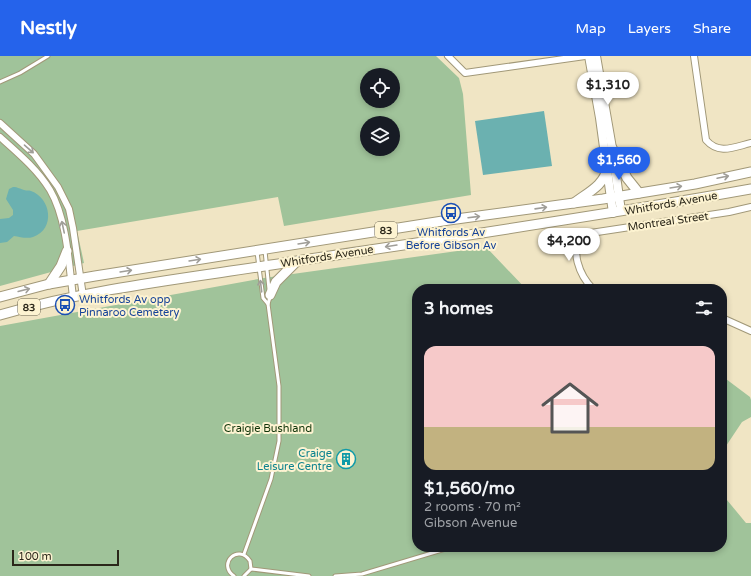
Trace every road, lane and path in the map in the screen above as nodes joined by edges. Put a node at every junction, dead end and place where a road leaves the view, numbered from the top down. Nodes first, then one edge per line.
1 (48, 56) edge
2 (448, 56) edge
3 (585, 56) edge
4 (589, 56) edge
5 (596, 56) edge
6 (694, 56) edge
7 (0, 82) edge
8 (0, 123) edge
9 (0, 137) edge
10 (751, 143) edge
11 (612, 148) junction
12 (607, 168) junction
13 (751, 172) edge
14 (751, 189) edge
15 (639, 193) junction
16 (615, 197) junction
17 (573, 204) junction
18 (751, 207) edge
19 (617, 212) junction
20 (261, 250) junction
21 (67, 251) junction
22 (296, 262) junction
23 (263, 266) junction
24 (76, 279) junction
25 (49, 284) junction
26 (589, 284) edge
27 (83, 296) junction
28 (0, 297) edge
29 (73, 297) junction
30 (269, 300) junction
31 (0, 316) edge
32 (727, 320) edge
33 (751, 331) edge
34 (435, 552) edge
35 (244, 554) junction
36 (251, 570) junction
37 (234, 576) edge
38 (244, 576) edge
39 (309, 576) edge
40 (335, 576) edge

1 - 7 lane
2 - 3 street
4 - 12 main road
5 - 11 main road
6 - 10 street
8 -> 24 street
21 -> 9 street
11 - 15 main road
11 - 16 main road
12 - 16 main road
12 - 17 main road
15 -> 13 main road, Whitfords Avenue / 83
14 - 19 main road, Whitfords Avenue / 83
15 - 16 main road, Whitfords Avenue / 83
16 - 17 main road, Whitfords Avenue / 83
16 - 19 main road
20 -> 17 main road, Whitfords Avenue / 83
18 - 26 street, Montreal Street
19 -> 22 main road, Whitfords Avenue / 83
20 - 23 lane
20 - 23 lane
24 -> 20 main road, Whitfords Avenue / 83
21 - 24 street
21 - 25 main road
22 - 23 main road, Whitfords Avenue / 83
22 - 30 main road
23 - 27 main road, Whitfords Avenue / 83
23 - 30 lane
30 -> 23 lane
24 - 25 main road, Whitfords Avenue / 83
24 - 27 street
24 - 29 street
28 -> 25 main road, Whitfords Avenue / 83
27 - 29 main road, Whitfords Avenue / 83
29 - 31 main road, Whitfords Avenue / 83
30 - 35 lane
32 - 33 street
34 - 40 lane
35 - 36 lane
35 - 37 lane
36 - 38 lane
36 - 39 lane

